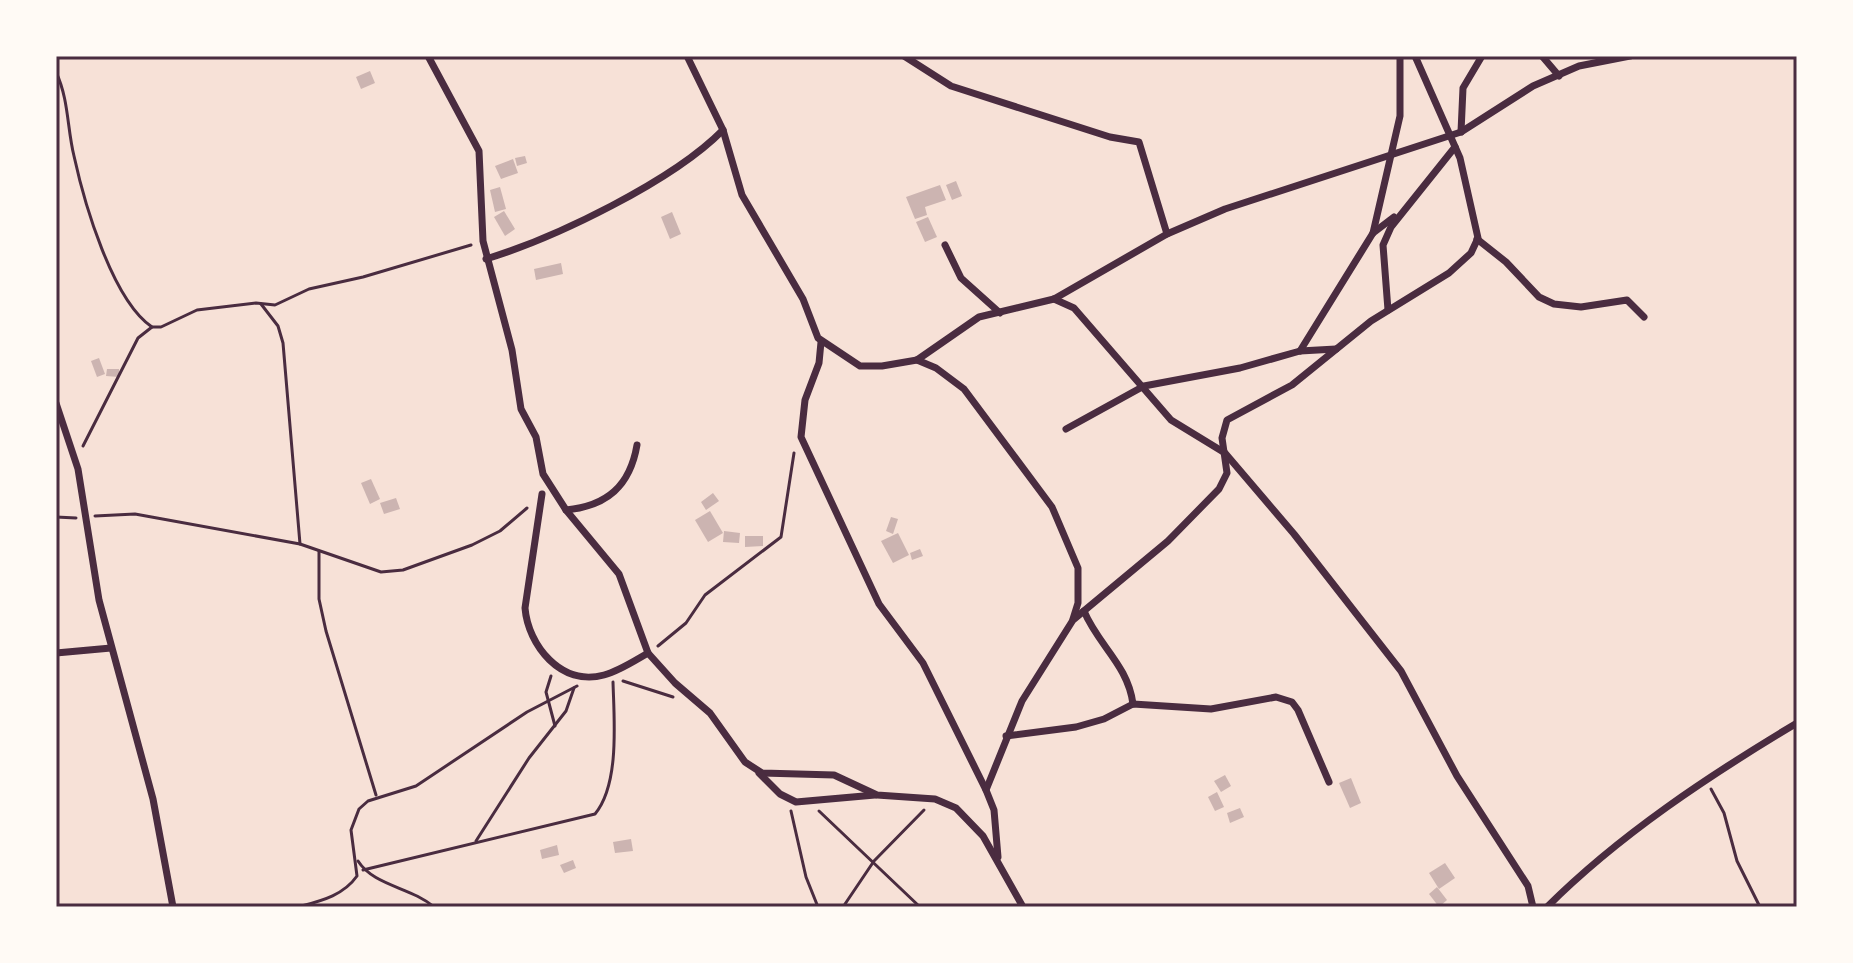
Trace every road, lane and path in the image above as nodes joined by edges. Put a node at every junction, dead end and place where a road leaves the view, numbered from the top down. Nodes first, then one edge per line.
1 (428, 56) edge
2 (687, 56) edge
3 (904, 56) edge
4 (1400, 56) edge
5 (1415, 56) edge
6 (1482, 56) edge
7 (1542, 56) edge
8 (1580, 56) edge
9 (1630, 56) edge
10 (1579, 66) junction
11 (56, 72) edge
12 (1559, 76) junction
13 (723, 130) junction
14 (1461, 132) junction
15 (1449, 136) junction
16 (1455, 147) junction
17 (1392, 153) junction
18 (1401, 212) junction
19 (1373, 233) junction
20 (1167, 234) junction
21 (1477, 239) junction
22 (483, 241) junction
23 (945, 245) dead end
24 (486, 259) junction
25 (1054, 299) junction
26 (260, 303) junction
27 (1388, 310) junction
28 (1000, 313) junction
29 (1644, 317) dead end
30 (152, 327) junction
31 (821, 342) junction
32 (1336, 349) junction
33 (1300, 351) junction
34 (917, 360) junction
35 (1144, 386) junction
36 (56, 403) edge
37 (1066, 429) dead end
38 (801, 437) junction
39 (637, 445) dead end
40 (1225, 453) junction
41 (78, 469) junction
42 (542, 494) joint
43 (566, 510) junction
44 (56, 517) edge
45 (85, 519) junction
46 (300, 544) junction
47 (319, 551) junction
48 (1084, 611) junction
49 (1073, 620) junction
50 (111, 648) junction
51 (56, 653) edge
52 (648, 653) junction
53 (558, 667) junction
54 (594, 677) junction
55 (574, 688) junction
56 (681, 700) dead end
57 (547, 702) junction
58 (1133, 704) junction
59 (1797, 723) edge
60 (555, 726) junction
61 (1006, 736) junction
62 (753, 768) junction
63 (1329, 782) dead end
64 (1707, 783) junction
65 (986, 790) junction
66 (877, 795) junction
67 (376, 796) junction
68 (935, 799) junction
69 (789, 800) junction
70 (805, 802) junction
71 (476, 841) junction
72 (356, 857) junction
73 (874, 861) junction
74 (999, 862) junction
75 (363, 870) junction
76 (306, 906) edge
77 (173, 907) edge
78 (298, 907) edge
79 (434, 907) edge
80 (818, 907) edge
81 (843, 907) edge
82 (920, 907) edge
83 (1023, 907) edge
84 (1533, 907) edge
85 (1547, 907) edge
86 (1760, 907) edge

1 - 22 street
2 - 13 street
3 - 20 street
4 - 17 street
5 - 15 street
6 - 14 street
7 - 12 street
8 - 10 street
9 - 10 street
10 - 12 street
11 - 30 path
12 - 14 street
13 - 24 street
13 - 31 street
14 - 15 street
15 - 16 street
15 - 17 street
16 - 18 street
16 - 21 street
17 - 19 street
17 - 20 street
18 - 19 street
18 - 27 street
19 - 33 street
20 - 25 street
21 - 27 street
21 - 29 street
22 - 24 street
22 - 26 path
23 - 28 street
24 - 43 street
25 - 28 street
25 - 35 street
26 - 30 path
26 - 46 path
27 - 32 street
28 - 34 street
30 - 41 path
31 - 34 street
31 - 38 street
32 - 33 street
32 - 40 street
33 - 35 street
34 - 49 street
35 - 37 street
35 - 40 street
36 - 41 street
38 - 52 path
38 - 65 street
39 - 43 street
40 - 48 street
40 - 84 street
41 - 45 street
42 - 47 path
42 - 53 street
43 - 52 street
44 - 45 path
45 - 46 path
45 - 50 street
46 - 47 path
47 - 67 path
48 - 49 street
48 - 58 street
49 - 61 street
50 - 51 street
50 - 77 street
52 - 54 street
52 - 62 street
53 - 54 street
53 - 57 path
54 - 55 path
55 - 57 path
55 - 60 path
56 - 71 path
57 - 60 path
57 - 67 path
58 - 61 street
58 - 63 street
59 - 64 street
60 - 71 path
61 - 65 street
62 - 66 street
62 - 69 street
64 - 85 street
64 - 86 path
65 - 74 street
66 - 68 street
66 - 70 street
67 - 72 path
68 - 73 path
68 - 74 street
69 - 70 street
69 - 80 path
70 - 73 path
71 - 75 path
72 - 75 path
72 - 76 path
73 - 81 path
73 - 82 path
74 - 83 street
75 - 79 path
76 - 78 path

